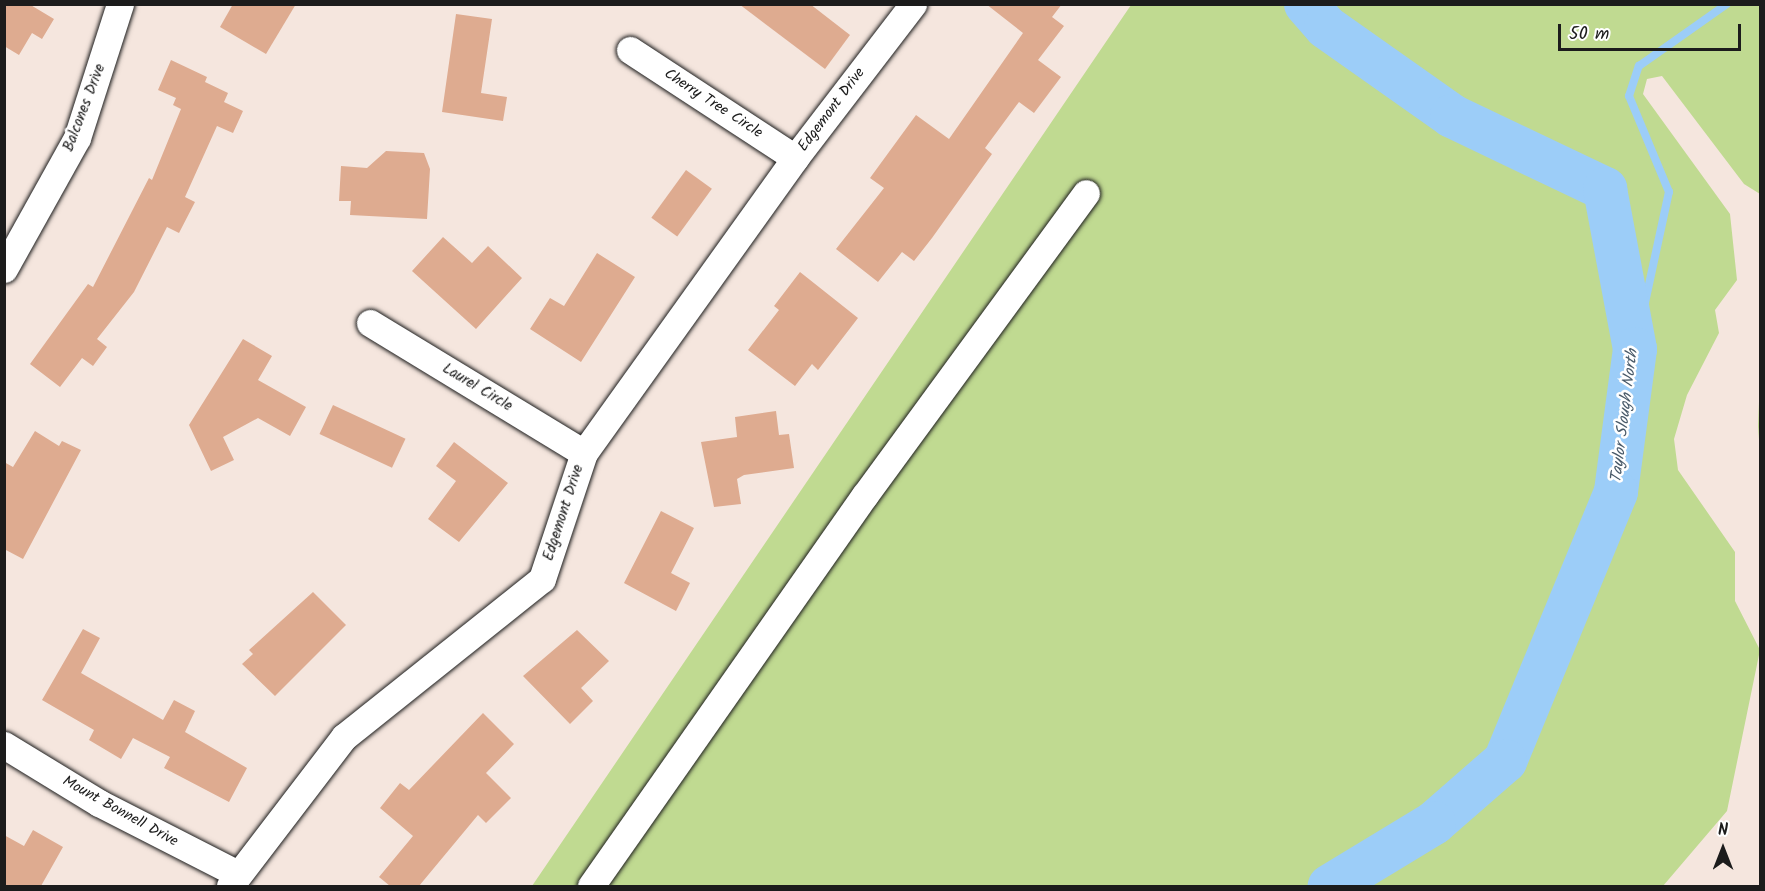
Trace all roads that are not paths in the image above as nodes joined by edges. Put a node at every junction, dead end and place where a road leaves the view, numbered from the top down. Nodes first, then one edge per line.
1 (120, 4) edge
2 (913, 4) edge
3 (630, 50) dead end
4 (795, 159) junction
5 (1086, 193) dead end
6 (4, 269) edge
7 (370, 323) dead end
8 (584, 453) junction
9 (4, 745) edge
10 (234, 880) edge
11 (591, 886) edge

1 - 6 street, Balcones Drive
2 - 4 street, Edgemont Drive
3 - 4 street, Cherry Tree Circle
4 - 8 street, Edgemont Drive
5 - 11 street
7 - 8 street, Laurel Circle
8 - 10 street, Edgemont Drive
9 - 10 street, Mount Bonnell Drive

